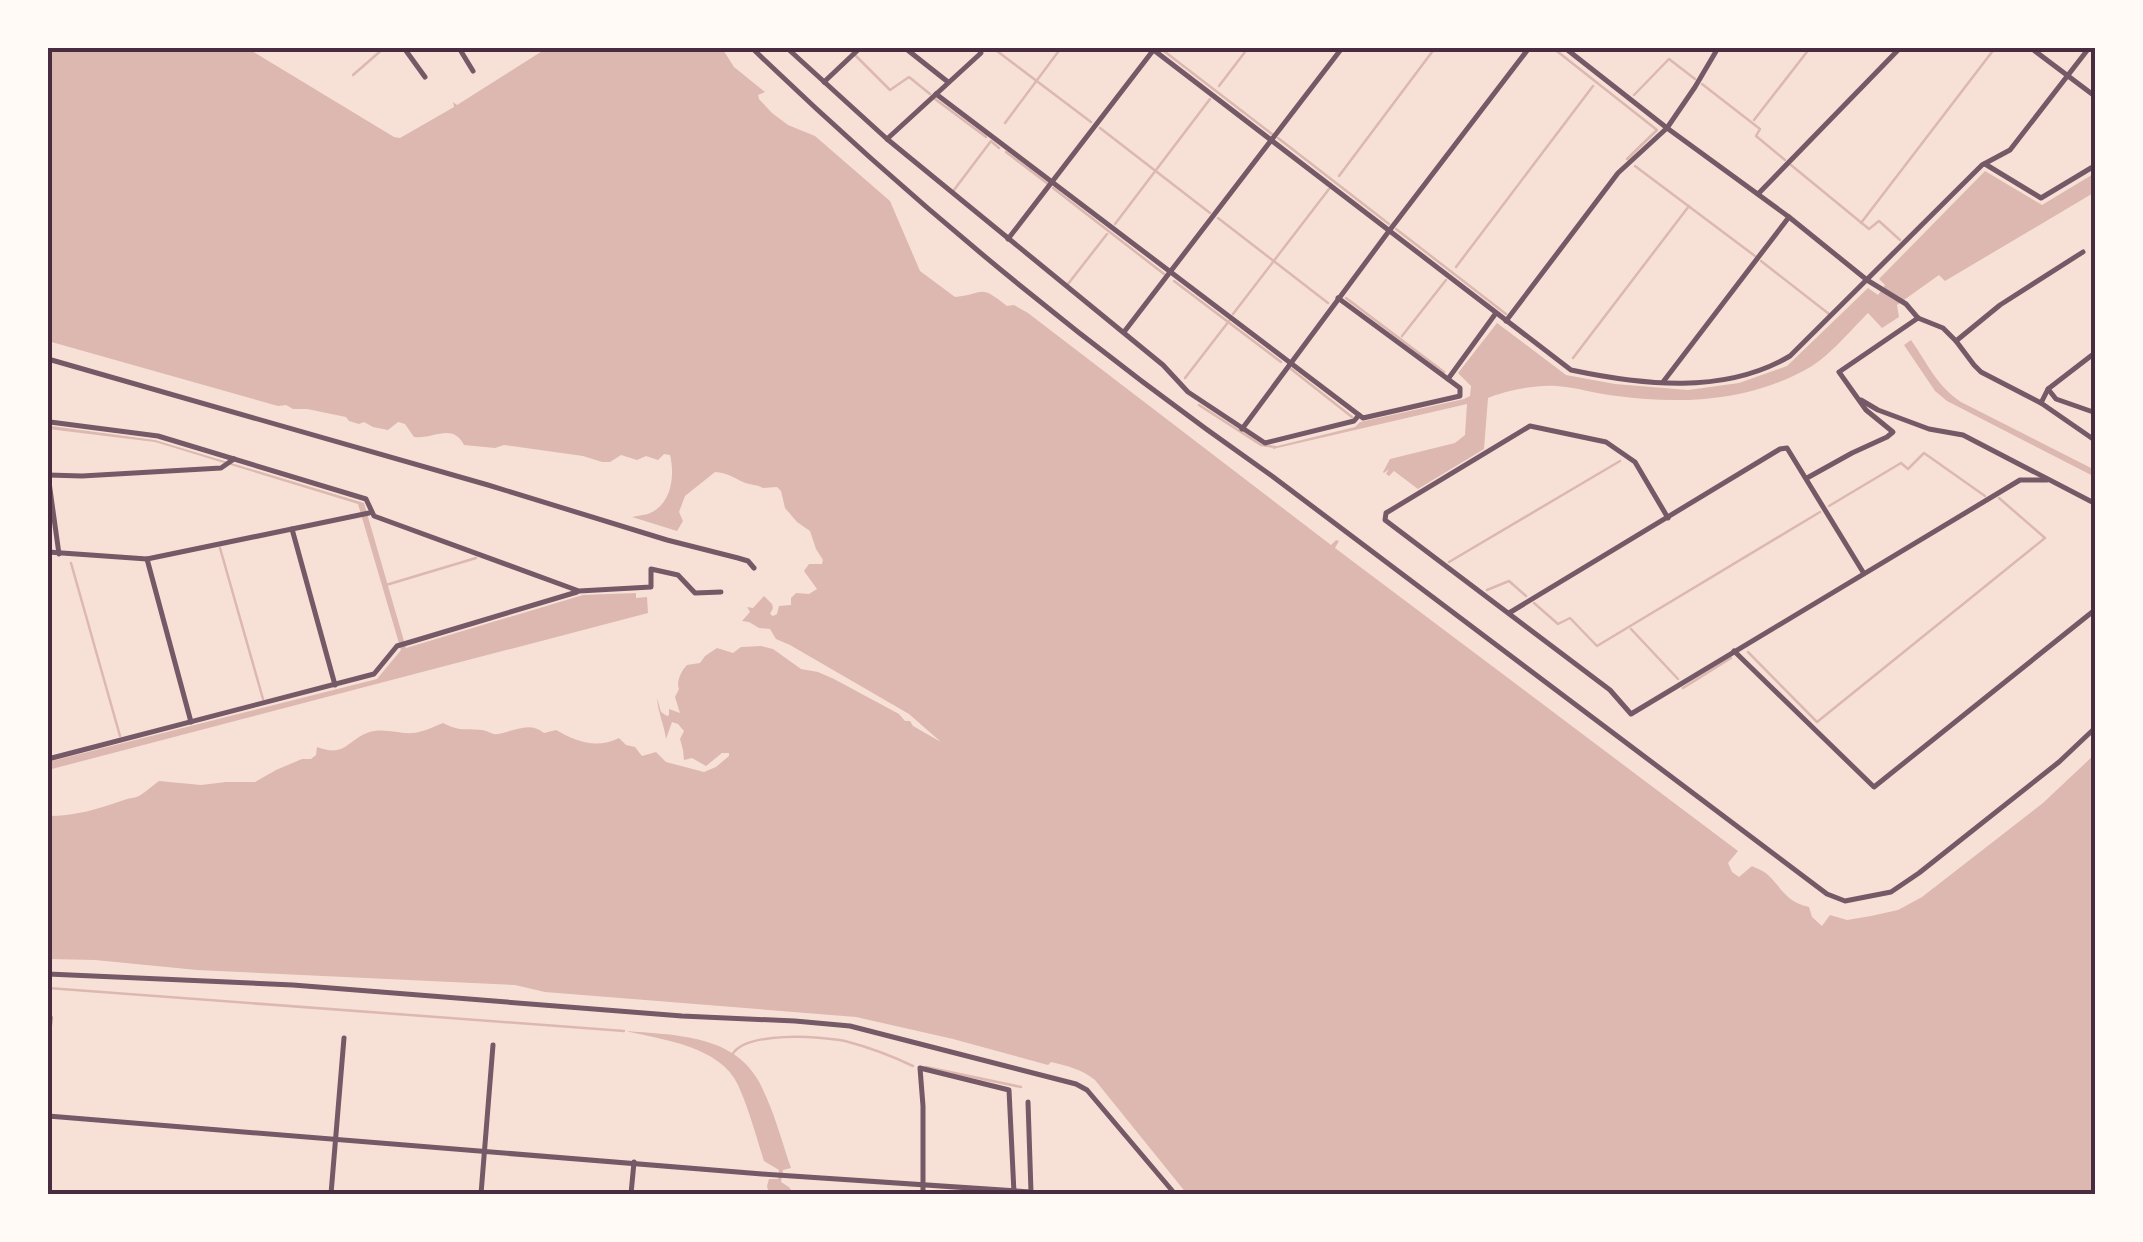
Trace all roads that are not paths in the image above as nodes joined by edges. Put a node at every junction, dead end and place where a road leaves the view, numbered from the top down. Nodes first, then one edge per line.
1 (404, 48) edge
2 (459, 48) edge
3 (752, 48) edge
4 (788, 48) edge
5 (860, 48) edge
6 (905, 48) edge
7 (979, 48) edge
8 (1153, 48) edge
9 (1342, 48) edge
10 (1529, 48) edge
11 (1565, 48) edge
12 (1718, 48) edge
13 (1900, 48) edge
14 (2031, 48) edge
15 (2089, 48) edge
16 (473, 70) dead end
17 (2068, 76) junction
18 (425, 77) dead end
19 (824, 82) junction
20 (948, 82) junction
21 (936, 94) junction
22 (2096, 97) edge
23 (1667, 128) junction
24 (887, 139) junction
25 (1272, 140) junction
26 (1985, 164) junction
27 (2096, 166) edge
28 (1053, 182) junction
29 (1758, 194) junction
30 (1789, 217) junction
31 (1389, 231) junction
32 (1008, 240) junction
33 (2083, 252) dead end
34 (1170, 272) junction
35 (1867, 280) junction
36 (1338, 298) junction
37 (1496, 313) junction
38 (1918, 318) junction
39 (1506, 321) junction
40 (1124, 332) junction
41 (1956, 341) junction
42 (2096, 352) edge
43 (48, 358) edge
44 (1290, 362) junction
45 (1448, 379) junction
46 (1662, 383) junction
47 (2048, 388) junction
48 (1858, 399) junction
49 (2041, 403) junction
50 (2096, 414) edge
51 (1359, 416) junction
52 (50, 422) dead end
53 (1242, 429) junction
54 (2096, 441) edge
55 (234, 459) junction
56 (48, 475) edge
57 (1807, 478) junction
58 (2048, 480) junction
59 (2096, 504) edge
60 (371, 512) junction
61 (1668, 518) junction
62 (292, 529) junction
63 (48, 552) edge
64 (59, 554) junction
65 (147, 560) junction
66 (754, 568) dead end
67 (1863, 572) junction
68 (579, 591) junction
69 (721, 592) dead end
70 (2096, 609) edge
71 (1508, 614) junction
72 (1734, 651) junction
73 (335, 685) junction
74 (191, 722) junction
75 (2096, 727) edge
76 (48, 759) edge
77 (48, 974) edge
78 (50, 1018) dead end
79 (344, 1038) dead end
80 (494, 1045) dead end
81 (48, 1055) edge
82 (1028, 1102) dead end
83 (48, 1116) edge
84 (336, 1138) junction
85 (484, 1151) junction
86 (634, 1162) junction
87 (922, 1185) junction
88 (1014, 1193) edge
89 (1032, 1193) edge
90 (331, 1194) edge
91 (481, 1194) edge
92 (631, 1194) edge
93 (922, 1194) edge
94 (1175, 1194) edge

1 - 18 street
2 - 16 street
3 - 75 street
4 - 19 street
5 - 19 street
6 - 20 street
7 - 20 street
8 - 25 street
8 - 28 street
9 - 25 street
10 - 31 street
11 - 23 street
12 - 23 street
13 - 29 street
14 - 17 street
15 - 17 street
17 - 22 street
17 - 26 street
19 - 24 street
20 - 21 street
21 - 24 street
21 - 28 street
23 - 29 street
23 - 39 street
24 - 32 street
25 - 31 street
25 - 34 street
26 - 27 street
26 - 35 street
28 - 32 street
28 - 34 street
29 - 30 street
30 - 35 street
30 - 46 street
31 - 36 street
31 - 37 street
32 - 40 street
33 - 41 street
34 - 40 street
34 - 44 street
35 - 38 street
35 - 46 street
36 - 44 street
36 - 45 street
37 - 39 street
37 - 45 street
38 - 41 street
38 - 48 street
39 - 46 street
40 - 53 street
41 - 49 street
42 - 47 street
43 - 66 street
44 - 51 street
44 - 53 street
45 - 51 street
47 - 49 street
47 - 50 street
48 - 57 street
48 - 58 street
49 - 54 street
51 - 53 street
52 - 55 street
55 - 56 street
55 - 60 street
56 - 64 street
57 - 61 street
57 - 67 street
58 - 59 street
58 - 67 street
60 - 62 street
60 - 68 street
61 - 71 street
61 - 71 street
62 - 65 street
62 - 73 street
63 - 64 street
64 - 65 street
65 - 74 street
67 - 72 street
68 - 69 street
68 - 73 street
70 - 72 street
71 - 72 street
73 - 74 street
74 - 76 street
77 - 94 street
78 - 81 street
79 - 84 street
80 - 85 street
82 - 89 street
83 - 84 street
84 - 85 street
84 - 90 street
85 - 86 street
85 - 91 street
86 - 87 street
86 - 92 street
87 - 88 street
87 - 88 street
87 - 93 street
88 - 89 street

